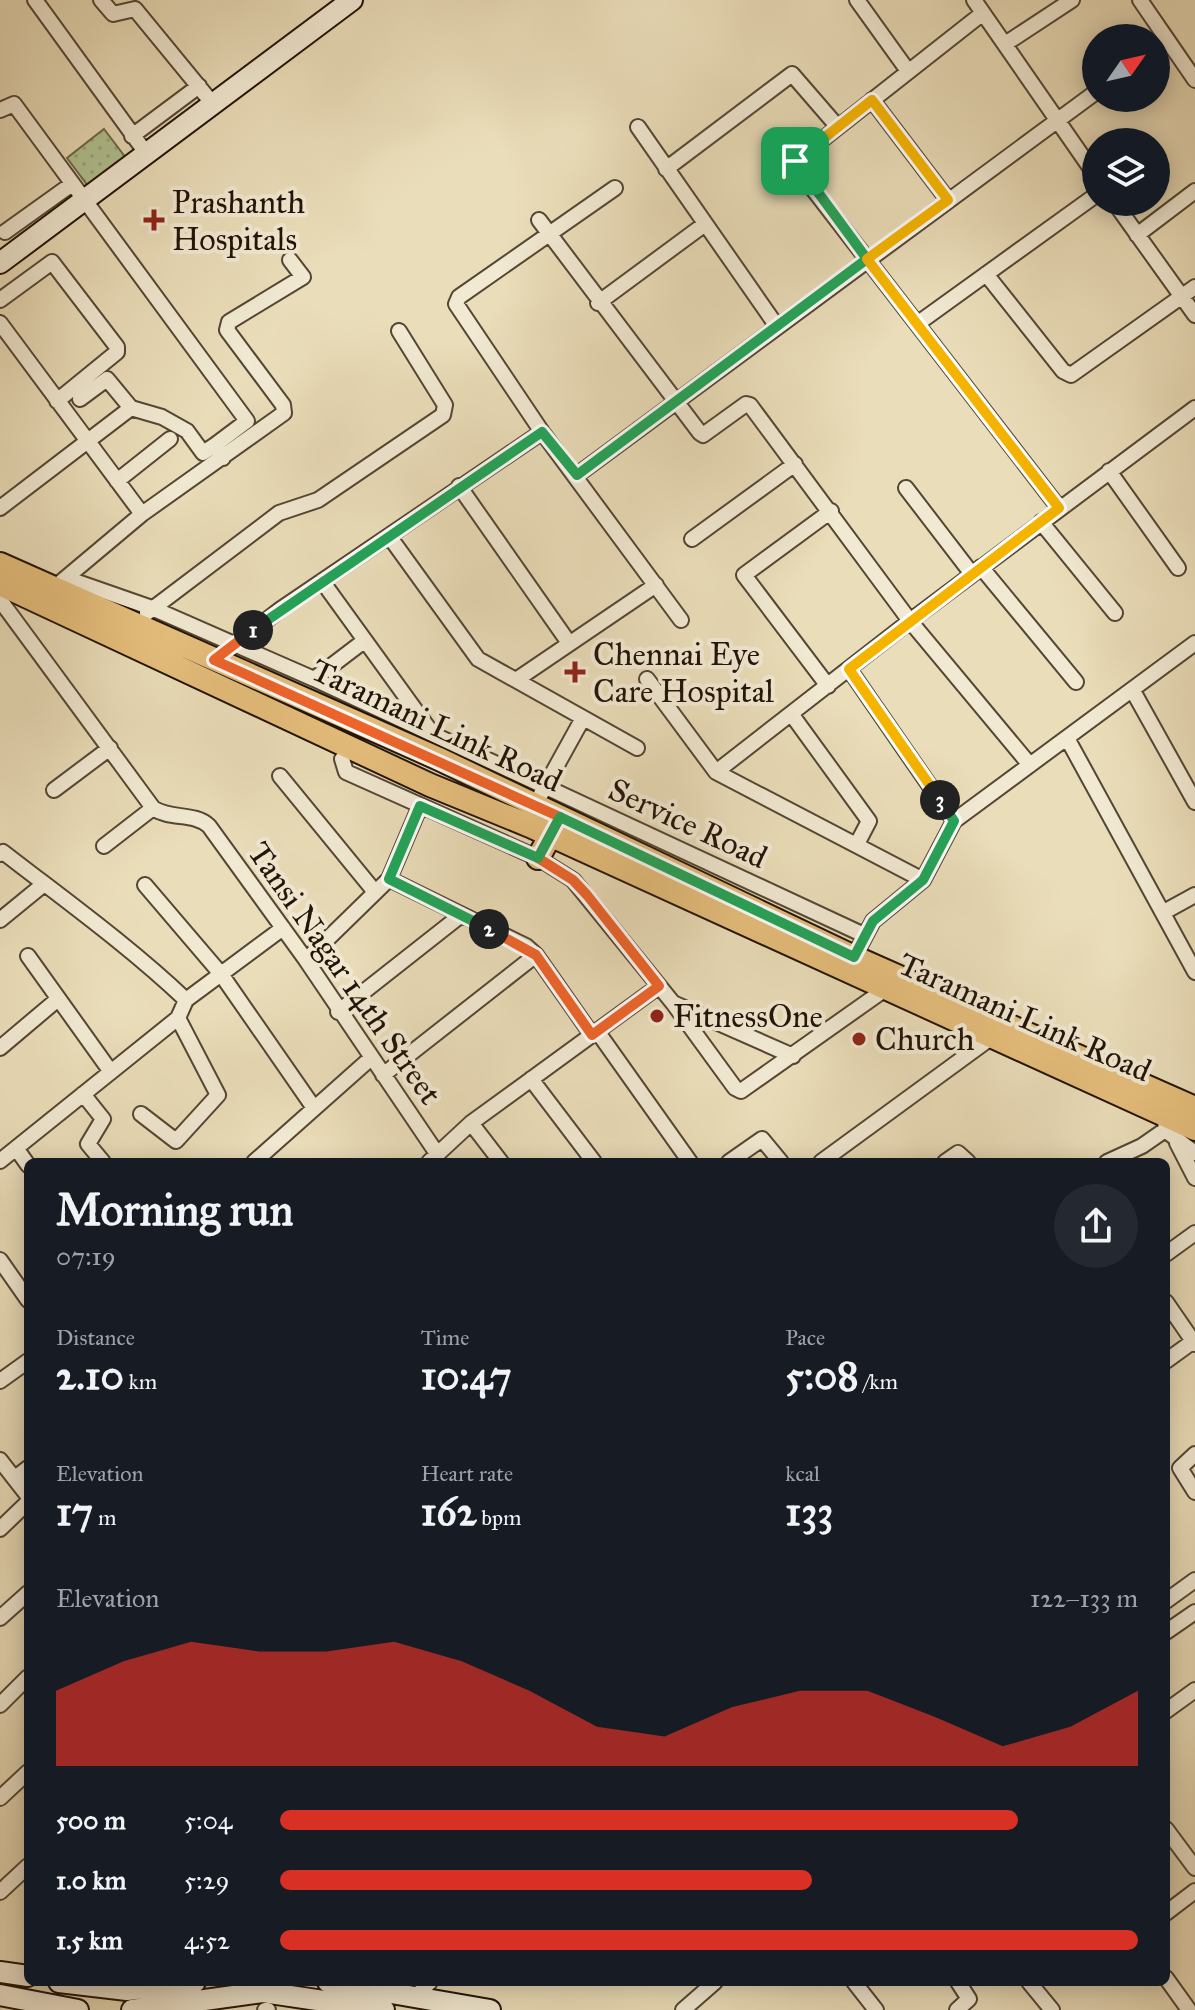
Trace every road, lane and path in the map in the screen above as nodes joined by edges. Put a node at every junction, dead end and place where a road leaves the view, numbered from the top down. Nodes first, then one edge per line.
1 (35, 0) edge
2 (101, 0) edge
3 (352, 0) edge
4 (857, 0) edge
5 (974, 0) edge
6 (1072, 0) edge
7 (1140, 0) edge
8 (983, 13) junction
9 (1152, 24) edge
10 (1005, 44) junction
11 (1170, 53) edge
12 (908, 71) junction
13 (1195, 80) edge
14 (199, 86) junction
15 (872, 100) junction
16 (1082, 102) edge
17 (213, 104) junction
18 (0, 110) edge
19 (1057, 120) junction
20 (837, 126) junction
21 (638, 127) dead end
22 (132, 136) junction
23 (146, 153) junction
24 (1082, 156) edge
25 (666, 169) junction
26 (615, 188) dead end
27 (1195, 191) edge
28 (78, 192) junction
29 (948, 200) junction
30 (1082, 205) edge
31 (1124, 216) edge
32 (539, 220) dead end
33 (705, 224) junction
34 (549, 233) junction
35 (1137, 235) junction
36 (6, 245) edge
37 (867, 259) junction
38 (290, 260) dead end
39 (986, 274) junction
40 (1195, 287) edge
41 (1182, 297) junction
42 (0, 300) edge
43 (598, 303) junction
44 (1195, 315) edge
45 (0, 323) edge
46 (917, 324) junction
47 (776, 325) junction
48 (399, 331) dead end
49 (80, 399) dead end
50 (57, 401) junction
51 (675, 402) junction
52 (131, 408) junction
53 (1195, 408) edge
54 (542, 432) junction
55 (170, 439) dead end
56 (87, 441) junction
57 (219, 452) junction
58 (795, 464) junction
59 (1109, 471) junction
60 (577, 475) junction
61 (117, 481) junction
62 (459, 486) junction
63 (906, 488) dead end
64 (0, 508) edge
65 (1059, 508) junction
66 (831, 511) junction
67 (142, 514) junction
68 (1041, 522) junction
69 (389, 536) junction
70 (692, 539) dead end
71 (0, 564) edge
72 (1178, 568) dead end
73 (977, 570) junction
74 (0, 576) edge
75 (322, 581) junction
76 (61, 583) junction
77 (0, 584) edge
78 (656, 585) junction
79 (0, 600) edge
80 (152, 608) junction
81 (1115, 613) dead end
82 (681, 620) dead end
83 (910, 621) junction
84 (134, 623) junction
85 (364, 641) junction
86 (569, 643) junction
87 (1195, 644) edge
88 (234, 645) junction
89 (214, 660) junction
90 (849, 669) junction
91 (314, 679) junction
92 (647, 679) dead end
93 (516, 680) junction
94 (1076, 682) dead end
95 (828, 686) junction
96 (1133, 691) junction
97 (792, 715) junction
98 (583, 718) junction
99 (435, 737) junction
100 (1067, 738) junction
101 (110, 748) junction
102 (637, 748) dead end
103 (342, 759) dead end
104 (1030, 765) junction
105 (473, 772) junction
106 (716, 772) junction
107 (280, 776) dead end
108 (54, 790) dead end
109 (540, 796) junction
110 (1194, 799) edge
111 (420, 806) junction
112 (153, 808) junction
113 (503, 815) junction
114 (954, 821) junction
115 (555, 827) junction
116 (857, 844) junction
117 (104, 846) dead end
118 (1, 853) edge
119 (538, 858) junction
120 (389, 879) junction
121 (923, 880) junction
122 (44, 884) junction
123 (145, 885) dead end
124 (375, 892) junction
125 (1195, 895) edge
126 (1164, 912) junction
127 (460, 916) junction
128 (0, 920) edge
129 (283, 928) junction
130 (864, 935) junction
131 (536, 955) junction
132 (28, 956) dead end
133 (854, 957) junction
134 (306, 960) junction
135 (1195, 972) edge
136 (221, 974) junction
137 (659, 986) junction
138 (884, 990) junction
139 (58, 999) junction
140 (186, 1000) junction
141 (673, 1003) junction
142 (338, 1012) junction
143 (178, 1018) junction
144 (595, 1033) junction
145 (992, 1037) junction
146 (0, 1048) edge
147 (793, 1056) junction
148 (371, 1058) junction
149 (111, 1072) junction
150 (383, 1075) junction
151 (531, 1079) junction
152 (83, 1094) junction
153 (314, 1108) junction
154 (1195, 1108) edge
155 (141, 1114) dead end
156 (1166, 1122) junction
157 (471, 1123) junction
158 (1186, 1135) edge
159 (16, 1148) junction
160 (1195, 1153) edge
161 (100, 1158) edge
162 (258, 1158) edge
163 (433, 1158) edge
164 (435, 1158) edge
165 (498, 1158) edge
166 (591, 1158) edge
167 (687, 1158) edge
168 (735, 1158) edge
169 (778, 1158) edge
170 (826, 1158) edge
171 (1116, 1158) edge
172 (24, 1159) edge
173 (0, 1161) edge
174 (1195, 1178) edge
175 (1195, 1233) edge
176 (1170, 1251) edge
177 (0, 1260) edge
178 (24, 1294) edge
179 (1170, 1308) edge
180 (1194, 1342) edge
181 (1170, 1358) edge
182 (24, 1364) edge
183 (0, 1381) edge
184 (1195, 1454) edge
185 (0, 1460) edge
186 (24, 1471) edge
187 (15, 1478) junction
188 (24, 1490) edge
189 (1195, 1492) edge
190 (24, 1506) edge
191 (0, 1529) edge
192 (1195, 1580) edge
193 (24, 1597) edge
194 (1170, 1598) edge
195 (1195, 1612) edge
196 (0, 1618) edge
197 (1170, 1629) edge
198 (24, 1681) edge
199 (1195, 1690) edge
200 (0, 1705) edge
201 (1170, 1708) edge
202 (24, 1776) edge
203 (0, 1798) edge
204 (1170, 1834) edge
205 (1195, 1868) edge
206 (24, 1870) edge
207 (1195, 1891) edge
208 (0, 1892) edge
209 (1170, 1910) edge
210 (0, 1972) edge
211 (24, 1975) edge
212 (1170, 1983) edge
213 (82, 1986) edge
214 (150, 1986) edge
215 (392, 1986) edge
216 (710, 1986) edge
217 (857, 1986) edge
218 (961, 1986) edge
219 (1032, 1986) edge
220 (424, 1988) edge
221 (226, 1990) edge
222 (0, 1995) edge
223 (266, 2005) edge
224 (1188, 2008) edge
225 (78, 2010) edge
226 (132, 2010) edge
227 (384, 2010) edge
228 (490, 2010) edge
229 (683, 2010) edge
230 (876, 2010) edge
231 (957, 2010) edge
232 (1052, 2010) edge

1 - 22 street
2 - 14 street
3 - 17 street
4 - 12 street
5 - 8 street
6 - 10 street
7 - 9 street
8 - 10 street
8 - 12 street
10 - 19 street
11 - 13 street
12 - 15 street
14 - 17 street
14 - 22 street
15 - 20 street
15 - 29 street
16 - 19 street
17 - 23 street
18 - 28 street
19 - 24 street
19 - 29 street
20 - 25 street
20 - 37 street
21 - 25 street
22 - 23 street
23 - 28 street
25 - 33 street
26 - 34 street
27 - 35 street
28 - 36 street
28 - 57 street
29 - 37 street
30 - 39 street
31 - 35 street
32 - 34 street
33 - 43 street
33 - 47 street
34 - 43 street
34 - 54 street
35 - 41 street
37 - 46 street
37 - 47 street
38 - 57 street
39 - 41 street
39 - 46 street
40 - 41 street
41 - 44 street
42 - 50 street
43 - 51 street
45 - 50 street
46 - 65 street
47 - 51 street
48 - 80 street
49 - 52 street
50 - 56 street
51 - 58 street
51 - 60 street
52 - 56 street
52 - 57 street
53 - 59 street
54 - 60 street
54 - 62 street
55 - 61 street
56 - 61 street
56 - 64 street
57 - 67 street
58 - 66 street
58 - 70 street
59 - 65 street
59 - 72 street
60 - 78 street
61 - 67 street
62 - 69 street
62 - 86 street
63 - 73 street
65 - 68 street
66 - 83 street
66 - 95 street
67 - 76 street
68 - 73 street
68 - 81 street
69 - 75 street
69 - 93 street
71 - 76 main road, Taramani Link Road
73 - 83 street
73 - 94 street
74 - 105 main road
75 - 85 street
75 - 88 street
76 - 80 street
76 - 84 main road, Taramani Link Road
77 - 113 main road, Taramani Link Road
78 - 82 street
78 - 86 street
79 - 101 street
80 - 84 street
80 - 88 street
83 - 90 street
83 - 104 street
84 - 89 main road, Taramani Link Road
85 - 91 street
85 - 99 street
86 - 93 street
87 - 96 street
88 - 89 street
88 - 91 street
89 - 105 main road, Taramani Link Road
90 - 95 street
90 - 114 street
91 - 99 street
92 - 106 street
93 - 98 street
95 - 97 street
96 - 100 street
96 - 110 street
97 - 106 street
97 - 116 street
98 - 102 street
98 - 109 street
99 - 105 street
100 - 104 street
100 - 126 street
101 - 108 street
101 - 112 street
103 - 111 street
104 - 114 street
105 - 109 main road, Taramani Link Road
105 - 113 main road
106 - 116 street
107 - 124 street
109 - 115 main road, Taramani Link Road
109 - 130 street, Service Road
111 - 119 street
111 - 120 street
112 - 117 street
112 - 129 street, Tansi Nagar 14th Street
113 - 115 main road, Taramani Link Road
114 - 121 street
115 - 119 main road
115 - 133 main road, Taramani Link Road
115 - 138 main road, Taramani Link Road
116 - 121 street
118 - 122 street
119 - 137 street
120 - 124 street
120 - 127 street
121 - 130 street
122 - 128 street
122 - 140 street
123 - 136 street
124 - 134 street
125 - 126 street
126 - 135 street
127 - 131 street
127 - 142 street
129 - 134 street, Tansi Nagar 14th Street
129 - 136 street
130 - 133 street
131 - 144 street
131 - 150 street
132 - 139 street
133 - 154 main road, Taramani Link Road
134 - 142 street, Tansi Nagar 14th Street
136 - 140 street
136 - 153 street
137 - 141 street
137 - 144 street
138 - 145 main road, Taramani Link Road
138 - 147 street
139 - 146 street
139 - 149 street
140 - 143 street
141 - 147 street
141 - 147 street
142 - 148 street, Tansi Nagar 14th Street
143 - 149 street
143 - 155 street
144 - 151 street
144 - 167 street
145 - 156 main road, Taramani Link Road
145 - 170 street
148 - 150 street, Tansi Nagar 14th Street
148 - 153 street
149 - 152 street
150 - 163 street, Tansi Nagar 14th Street
151 - 157 street
151 - 166 street
152 - 159 street
152 - 161 street
153 - 162 street
156 - 158 main road, Taramani Link Road
156 - 171 street
157 - 164 street
157 - 165 street
158 - 160 street
158 - 174 street
159 - 172 street
159 - 173 street
168 - 169 street
175 - 176 street
177 - 178 street
179 - 180 street
180 - 181 street
182 - 183 street
184 - 189 street
185 - 187 street
186 - 187 street
187 - 188 street
190 - 191 street
192 - 194 street
193 - 196 street
195 - 197 street
198 - 200 street
199 - 201 street
202 - 203 street
204 - 205 street
206 - 208 street
207 - 209 street
210 - 211 street
212 - 224 street
213 - 214 street
215 - 220 street
216 - 229 street
217 - 230 street
218 - 231 street
219 - 232 street
220 - 228 street
221 - 223 street
221 - 226 street
222 - 225 street
223 - 227 street

